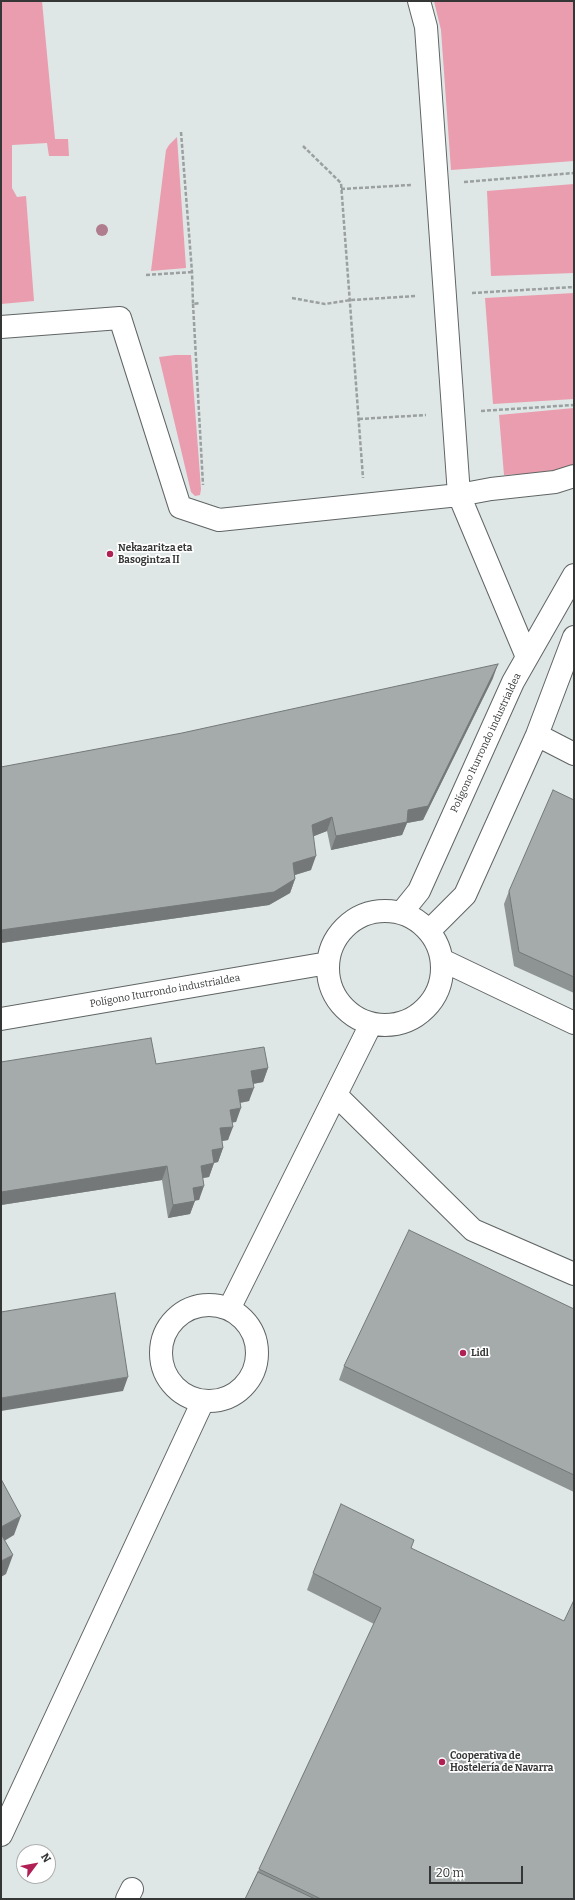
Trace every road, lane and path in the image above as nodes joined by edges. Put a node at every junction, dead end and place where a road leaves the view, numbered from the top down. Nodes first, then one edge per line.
1 (419, 1) edge
2 (181, 132) dead end
3 (303, 146) dead end
4 (574, 173) edge
5 (437, 184) junction
6 (341, 189) junction
7 (192, 272) junction
8 (146, 275) dead end
9 (292, 298) dead end
10 (351, 300) junction
11 (200, 303) dead end
12 (193, 304) junction
13 (1, 327) edge
14 (574, 476) edge
15 (363, 479) dead end
16 (204, 487) dead end
17 (459, 496) junction
18 (574, 575) edge
19 (574, 637) edge
20 (527, 657) junction
21 (537, 735) junction
22 (574, 754) edge
23 (402, 912) junction
24 (428, 931) junction
25 (442, 960) junction
26 (328, 963) junction
27 (1, 1019) edge
28 (574, 1023) edge
29 (371, 1024) junction
30 (336, 1095) junction
31 (574, 1274) edge
32 (230, 1309) junction
33 (203, 1401) junction
34 (1, 1835) edge

1 - 5 street
2 - 7 path
3 - 6 path
4 - 5 path
5 - 6 path
5 - 17 street
6 - 10 path
7 - 8 path
7 - 12 path
9 - 10 path
10 - 15 path
11 - 12 path
12 - 16 path
13 - 17 street
14 - 17 street
17 - 20 street
18 - 20 street, Polígono Iturrondo industrialdea
19 - 21 street
20 - 23 street, Polígono Iturrondo industrialdea
21 - 22 street
21 - 24 street
23 - 24 street
23 - 26 street
24 - 25 street
25 - 28 street
25 - 29 street
26 - 27 street, Polígono Iturrondo industrialdea
26 - 29 street
29 - 30 street
30 - 31 street
30 - 32 street
32 - 33 street
32 - 33 street
33 - 34 street

